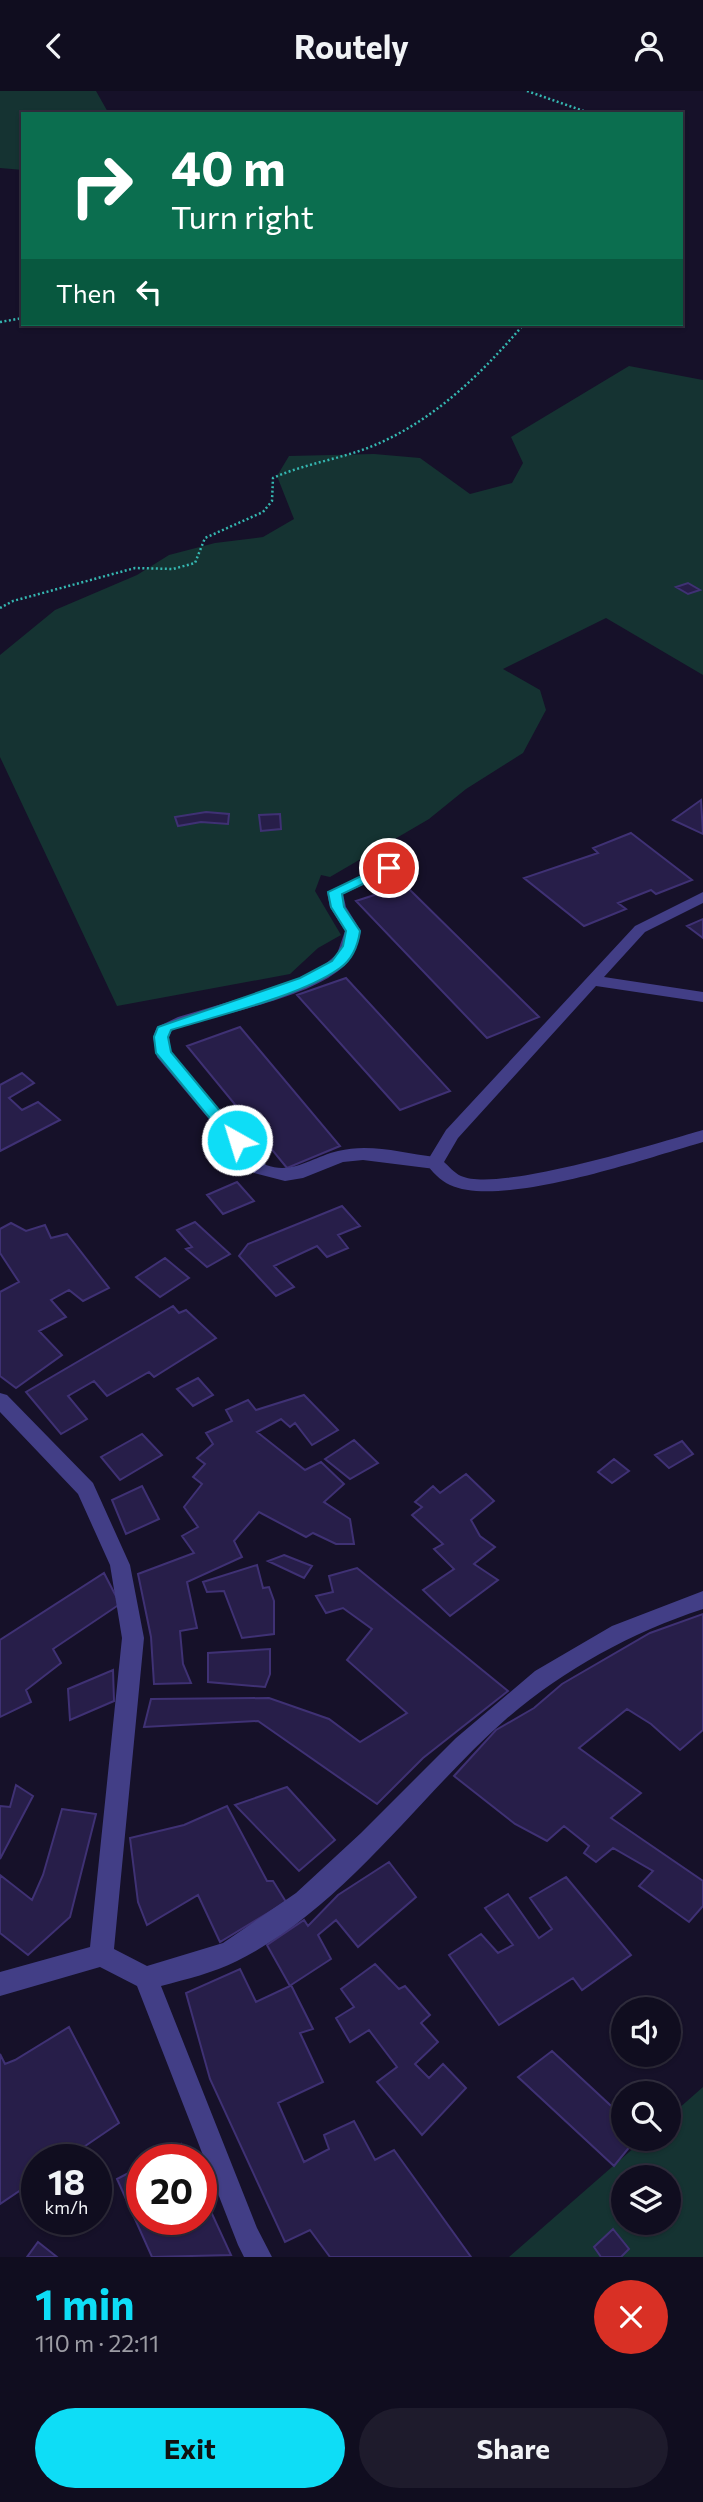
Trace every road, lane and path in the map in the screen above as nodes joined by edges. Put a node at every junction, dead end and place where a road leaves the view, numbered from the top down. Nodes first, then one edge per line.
1 (527, 91) edge
2 (586, 112) edge
3 (21, 319) edge
4 (0, 322) edge
5 (522, 326) edge
6 (0, 608) edge
7 (389, 868) dead end
8 (703, 897) edge
9 (595, 981) junction
10 (703, 997) edge
11 (703, 1136) edge
12 (436, 1163) junction
13 (0, 1400) edge
14 (703, 1600) edge
15 (101, 1955) junction
16 (146, 1978) junction
17 (0, 1984) edge
18 (259, 2257) edge

1 - 2 path
3 - 4 path
5 - 6 path
7 - 12 street
8 - 9 street
9 - 10 street
9 - 12 street
11 - 12 street
13 - 15 street
14 - 16 street
15 - 16 street
15 - 17 street
16 - 18 street

